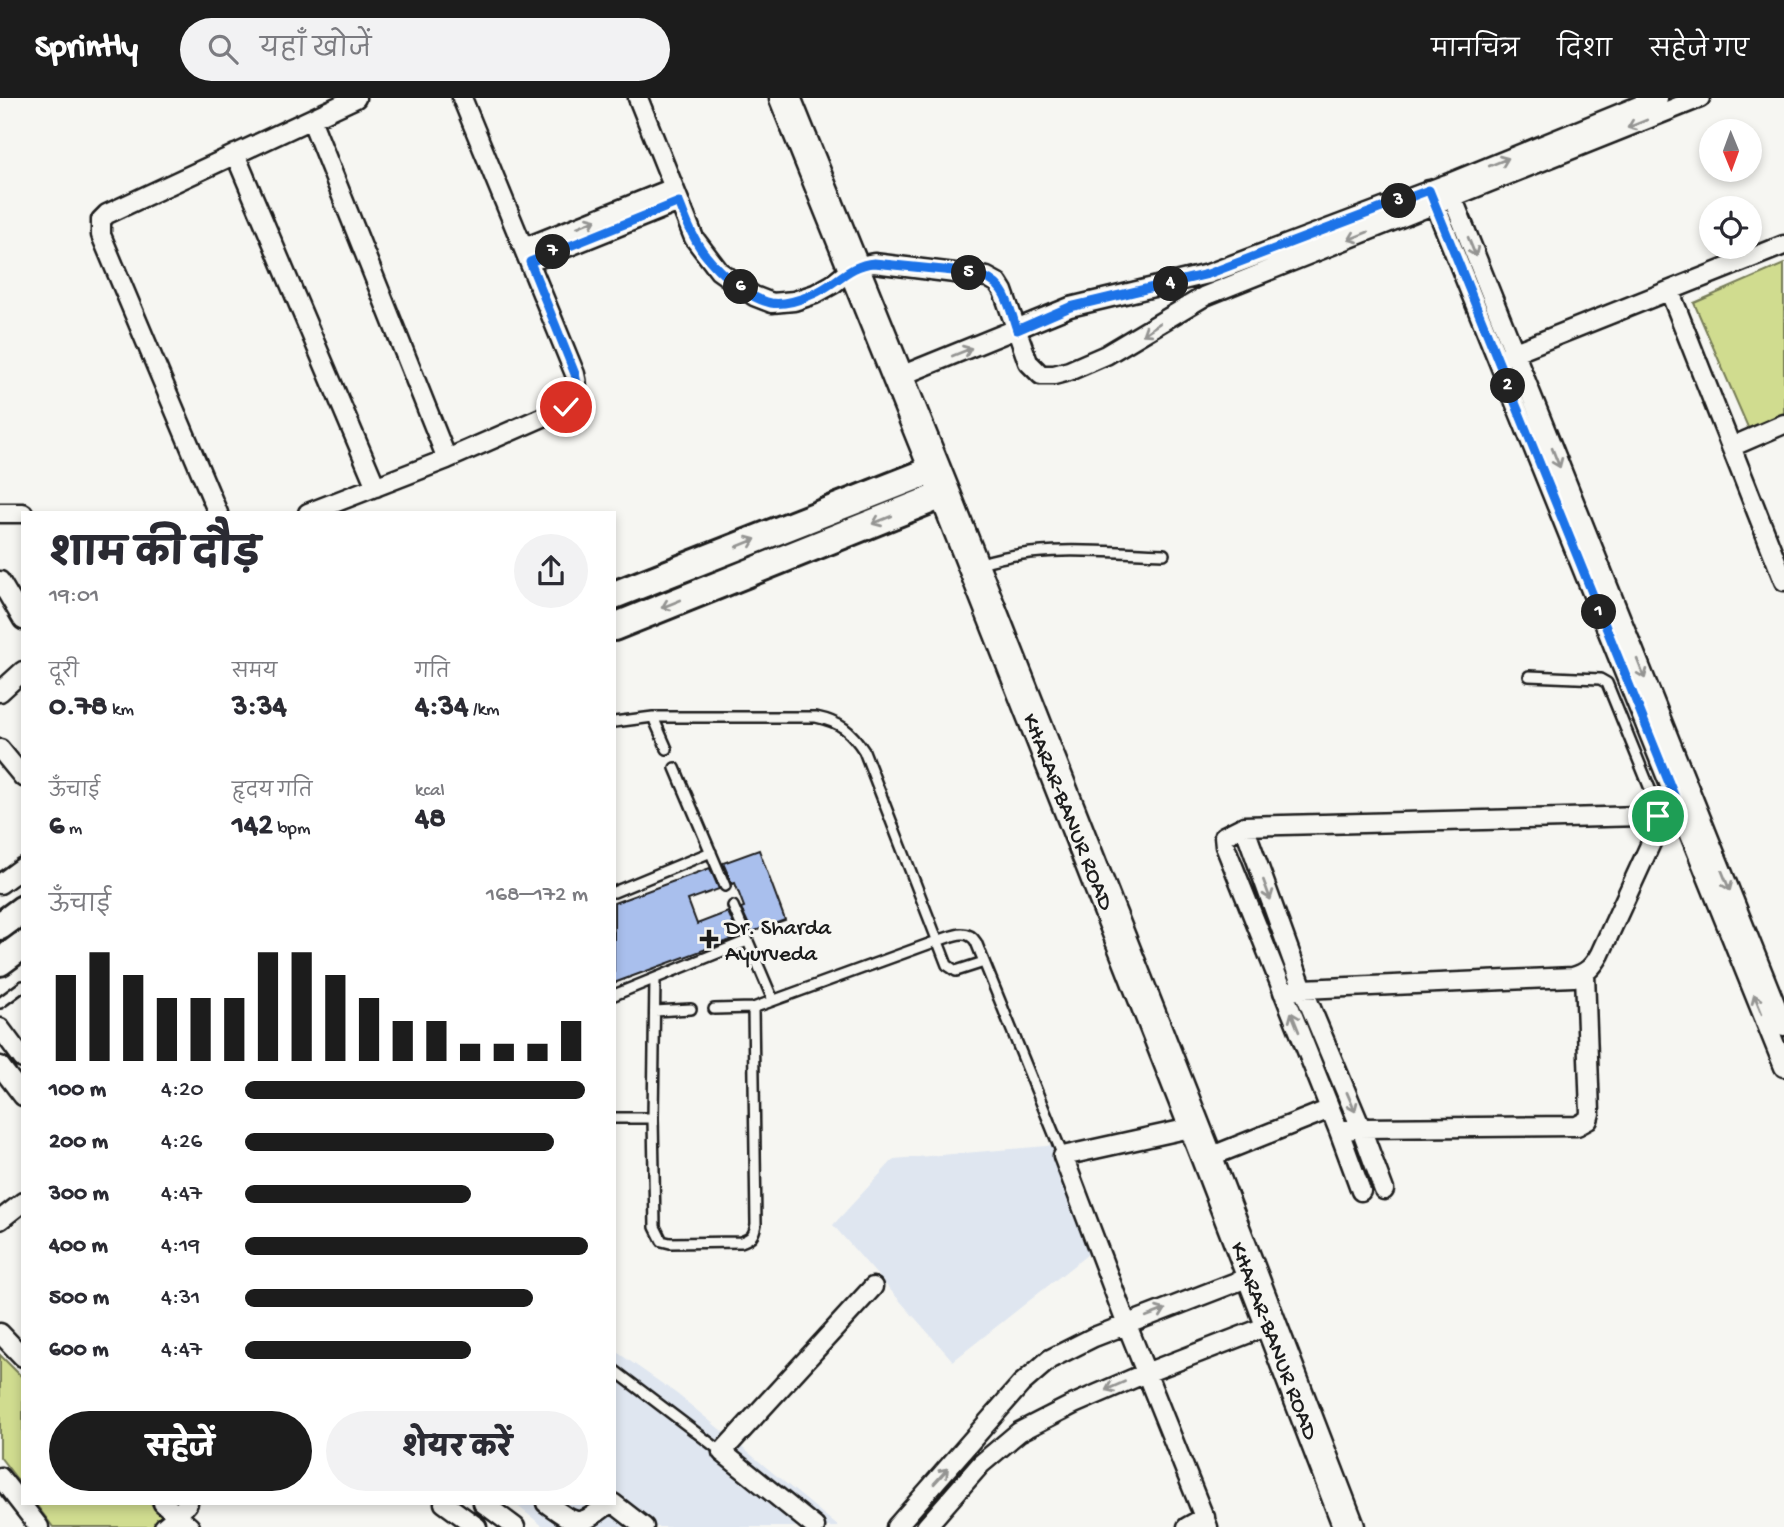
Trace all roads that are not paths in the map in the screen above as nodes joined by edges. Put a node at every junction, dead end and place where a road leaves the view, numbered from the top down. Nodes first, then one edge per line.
1 (356, 98) edge
2 (462, 98) edge
3 (638, 98) edge
4 (785, 98) edge
5 (1658, 98) edge
6 (1700, 98) edge
7 (311, 119) junction
8 (235, 154) junction
9 (1449, 191) junction
10 (676, 195) junction
11 (1432, 197) junction
12 (1784, 245) edge
13 (527, 255) junction
14 (854, 267) junction
15 (1670, 292) junction
16 (1017, 330) junction
17 (1505, 356) junction
18 (898, 377) junction
19 (1784, 424) edge
20 (1731, 447) junction
21 (447, 459) junction
22 (940, 482) junction
23 (376, 487) junction
24 (217, 511) edge
25 (313, 511) edge
26 (0, 513) edge
27 (21, 513) edge
28 (1164, 554) dead end
29 (973, 566) junction
30 (0, 581) edge
31 (1784, 581) edge
32 (616, 594) edge
33 (21, 617) edge
34 (616, 626) edge
35 (21, 673) edge
36 (1529, 676) dead end
37 (0, 692) edge
38 (653, 717) junction
39 (616, 722) edge
40 (0, 749) edge
41 (667, 749) dead end
42 (675, 768) dead end
43 (21, 775) edge
44 (1682, 815) junction
45 (1658, 816) junction
46 (1244, 826) junction
47 (711, 852) junction
48 (21, 868) edge
49 (0, 884) edge
50 (725, 886) dead end
51 (616, 891) edge
52 (733, 906) dead end
53 (21, 910) edge
54 (0, 926) edge
55 (747, 941) junction
56 (937, 941) junction
57 (21, 946) edge
58 (0, 962) edge
59 (984, 962) junction
60 (1751, 966) junction
61 (1585, 974) junction
62 (654, 979) junction
63 (21, 987) edge
64 (1303, 989) junction
65 (1283, 992) junction
66 (616, 994) edge
67 (773, 1000) junction
68 (0, 1003) edge
69 (752, 1008) junction
70 (691, 1009) dead end
71 (714, 1009) dead end
72 (655, 1011) junction
73 (1784, 1026) edge
74 (0, 1028) edge
75 (21, 1056) edge
76 (0, 1066) edge
77 (1784, 1067) edge
78 (21, 1093) edge
79 (1330, 1109) junction
80 (616, 1118) edge
81 (653, 1118) junction
82 (1195, 1127) junction
83 (1361, 1128) junction
84 (1339, 1130) junction
85 (1063, 1156) junction
86 (1207, 1158) junction
87 (1384, 1190) dead end
88 (1361, 1191) dead end
89 (21, 1204) edge
90 (0, 1220) edge
91 (1252, 1276) junction
92 (873, 1287) dead end
93 (1127, 1325) junction
94 (1270, 1325) junction
95 (0, 1333) edge
96 (21, 1355) edge
97 (616, 1372) edge
98 (1146, 1373) junction
99 (722, 1452) junction
100 (0, 1477) edge
101 (21, 1505) edge
102 (21, 1505) edge
103 (165, 1505) edge
104 (447, 1505) edge
105 (486, 1505) edge
106 (549, 1505) edge
107 (609, 1505) edge
108 (614, 1505) edge
109 (180, 1519) edge
110 (1207, 1522) edge
111 (38, 1527) edge
112 (477, 1527) edge
113 (515, 1527) edge
114 (644, 1527) edge
115 (816, 1527) edge
116 (895, 1527) edge
117 (926, 1527) edge
118 (1187, 1527) edge
119 (1349, 1527) edge

1 - 7 street
2 - 13 street
3 - 10 street
4 - 14 highway, KHARAR-BANUR ROAD
9 -> 5 street
6 -> 9 street
7 - 8 street
7 - 21 street
8 - 23 street
8 - 24 street
9 - 11 street
9 -> 17 street
10 - 13 street
10 - 14 street
11 - 16 street
11 -> 16 street
11 - 17 street
12 - 15 street
13 - 21 street
14 - 16 street
14 - 18 highway, KHARAR-BANUR ROAD
15 - 17 street
15 - 20 street
18 -> 16 street
17 - 44 street
17 -> 60 street
18 - 22 highway, KHARAR-BANUR ROAD
19 - 20 street
20 - 31 street
21 - 23 street
22 - 29 highway, KHARAR-BANUR ROAD
32 -> 22 main road
22 -> 34 main road
23 - 25 street
26 - 27 street
28 - 29 lane
29 - 82 highway, KHARAR-BANUR ROAD
30 - 33 street
35 - 37 street
36 - 45 lane
38 - 39 lane
38 - 41 lane
38 - 56 lane
40 - 43 street
42 - 47 lane
44 - 45 street
44 - 60 street
45 - 46 street
45 - 61 street
46 -> 64 street
46 - 65 street
47 - 50 lane
47 - 51 lane
48 - 49 street
52 - 55 lane
53 - 54 main road
55 - 62 lane
55 - 67 lane
56 - 59 lane
56 - 59 lane
56 - 67 lane
57 - 58 main road
59 - 85 lane
60 - 73 street
77 -> 60 street
61 - 64 street
61 - 83 street
62 - 66 lane
62 - 72 lane
63 - 68 lane
64 - 65 street
64 -> 83 street
79 -> 65 street
67 - 69 lane
69 - 71 lane
69 - 81 lane
70 - 72 lane
72 - 81 lane
74 - 75 street
76 - 78 street
79 - 84 street
79 - 86 street
80 - 81 lane
82 - 85 street
82 - 86 highway, KHARAR-BANUR ROAD
83 - 84 street
83 - 87 street
84 - 88 street
85 - 93 street
86 - 91 highway, KHARAR-BANUR ROAD
89 - 90 street
93 -> 91 street
91 - 94 highway, KHARAR-BANUR ROAD
92 - 99 street
93 - 98 street
116 -> 93 street
94 - 98 street
94 - 119 highway, KHARAR-BANUR ROAD
95 - 96 street
97 - 99 lane
98 - 110 street
98 -> 117 street
99 - 115 street
100 - 102 street
101 - 111 street
103 - 109 street
104 - 112 street
105 - 113 street
106 - 107 street
108 - 114 street
110 - 118 street

